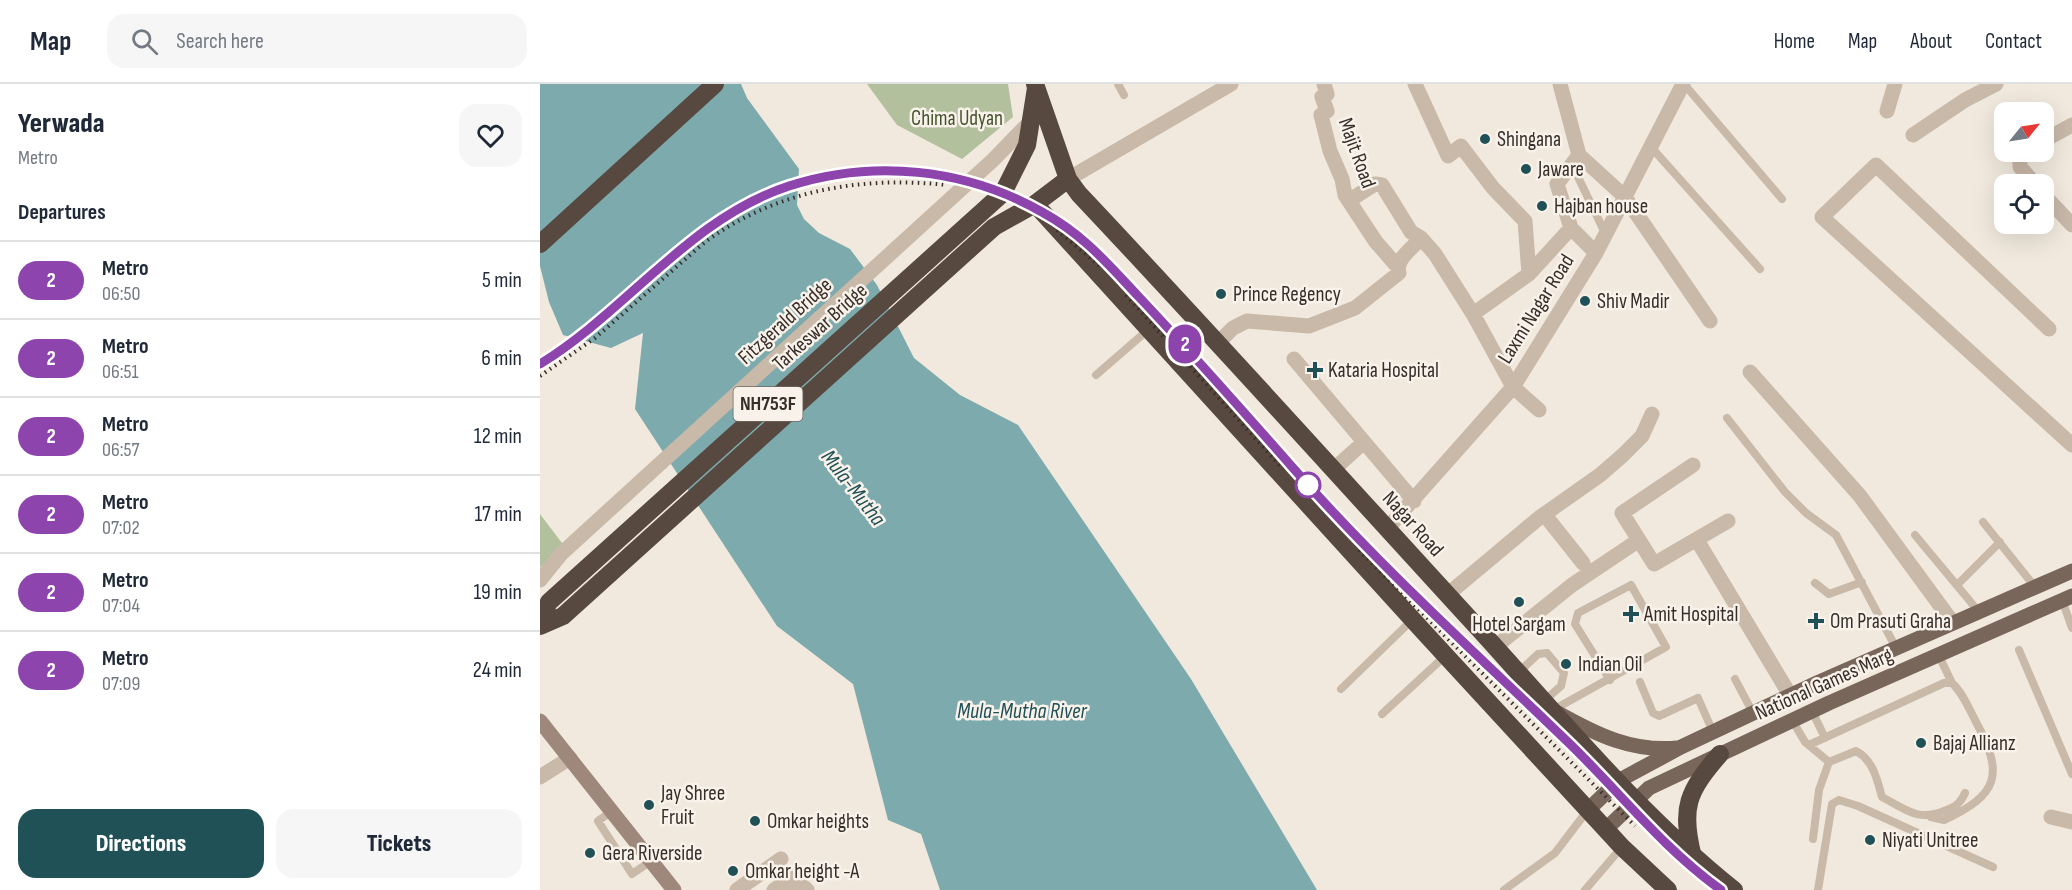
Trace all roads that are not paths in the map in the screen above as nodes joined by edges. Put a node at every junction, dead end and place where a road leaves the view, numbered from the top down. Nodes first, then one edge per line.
1 (715, 84) edge
2 (1118, 84) edge
3 (1231, 84) edge
4 (1324, 84) edge
5 (1415, 84) edge
6 (1684, 84) edge
7 (1895, 84) edge
8 (1996, 84) edge
9 (1036, 85) edge
10 (1566, 86) edge
11 (1124, 95) dead end
12 (1887, 111) dead end
13 (1032, 120) junction
14 (2072, 125) edge
15 (1913, 135) dead end
16 (2054, 135) edge
17 (1651, 147) junction
18 (1579, 155) junction
19 (1578, 177) dead end
20 (1068, 179) junction
21 (1625, 196) junction
22 (1782, 199) dead end
23 (1350, 200) junction
24 (1035, 204) junction
25 (2054, 206) edge
26 (981, 212) junction
27 (2072, 225) edge
28 (994, 227) junction
29 (1571, 228) junction
30 (1605, 233) junction
31 (1421, 238) junction
32 (540, 244) edge
33 (1596, 253) junction
34 (1397, 267) junction
35 (1760, 269) dead end
36 (1529, 274) junction
37 (1473, 314) junction
38 (1710, 321) dead end
39 (1150, 328) junction
40 (2049, 329) dead end
41 (1219, 342) junction
42 (1294, 359) dead end
43 (1750, 372) dead end
44 (1096, 375) dead end
45 (1513, 387) junction
46 (1539, 410) dead end
47 (1652, 414) dead end
48 (1727, 418) dead end
49 (1364, 442) junction
50 (2072, 445) edge
51 (1693, 465) dead end
52 (1334, 469) junction
53 (1414, 501) junction
54 (1544, 514) junction
55 (1728, 521) dead end
56 (1983, 522) dead end
57 (1387, 529) junction
58 (1916, 535) dead end
59 (1639, 540) junction
60 (1697, 540) junction
61 (2000, 542) junction
62 (1583, 563) dead end
63 (2072, 571) edge
64 (540, 580) edge
65 (1862, 582) junction
66 (1815, 583) dead end
67 (1958, 584) junction
68 (2035, 587) junction
69 (1447, 595) junction
70 (2067, 598) edge
71 (1979, 612) junction
72 (540, 619) edge
73 (1412, 620) junction
74 (1953, 623) junction
75 (540, 626) edge
76 (2072, 628) edge
77 (1495, 647) junction
78 (1896, 648) junction
79 (2019, 650) dead end
80 (1445, 655) junction
81 (1939, 656) junction
82 (1518, 673) junction
83 (1610, 680) junction
84 (1736, 680) dead end
85 (1640, 682) dead end
86 (1952, 683) junction
87 (1341, 689) dead end
88 (1790, 695) junction
89 (1549, 705) junction
90 (1812, 711) junction
91 (1753, 713) junction
92 (1382, 714) dead end
93 (1792, 720) junction
94 (540, 721) edge
95 (1713, 732) junction
96 (1825, 738) junction
97 (1811, 744) junction
98 (2072, 744) edge
99 (1681, 747) junction
100 (2063, 748) junction
101 (1720, 754) junction
102 (570, 758) junction
103 (1829, 762) junction
104 (2072, 774) edge
105 (540, 777) edge
106 (1618, 781) junction
107 (1965, 793) dead end
108 (1635, 799) junction
109 (1588, 810) junction
110 (612, 811) junction
111 (1931, 816) junction
112 (2051, 817) dead end
113 (2072, 822) edge
114 (1606, 829) junction
115 (1813, 839) dead end
116 (1622, 847) junction
117 (1693, 857) junction
118 (781, 859) dead end
119 (651, 861) junction
120 (1993, 867) dead end
121 (795, 875) dead end
122 (674, 890) edge
123 (737, 890) edge
124 (774, 890) edge
125 (789, 890) edge
126 (807, 890) edge
127 (1504, 890) edge
128 (1585, 890) edge
129 (1668, 890) edge
130 (1734, 890) edge
131 (1818, 890) edge

1 - 32 highway
2 - 11 lane
3 - 20 street
4 - 23 street, Majit Road
5 - 36 street
6 - 17 street, Laxmi Nagar Road
6 - 22 lane
7 - 12 street
8 - 15 street
9 - 13 highway
9 - 20 highway, Nagar Road
10 - 18 street
13 - 26 highway, NH753F
13 - 64 street, Fitzgerald Bridge
14 - 16 street
17 - 21 street, Laxmi Nagar Road
17 - 35 lane
18 - 21 street
18 - 29 street
19 - 30 lane
20 - 24 highway
20 - 41 highway, Nagar Road
21 - 30 street, Laxmi Nagar Road
21 - 38 street
23 - 31 street
23 - 34 street, Majit Road
24 - 28 highway
24 - 39 highway
25 - 27 street
26 - 28 highway
26 - 72 highway, Tarkeswar Bridge / NH753F
28 - 75 highway, Tarkeswar Bridge
29 - 33 street
29 - 36 street
30 - 33 street, Laxmi Nagar Road
31 - 34 street
31 - 37 street
33 - 45 street, Laxmi Nagar Road
34 - 41 street
36 - 37 street
37 - 45 street
39 - 44 lane
39 - 73 highway
40 - 50 street
41 - 52 highway, Nagar Road
42 - 49 street
43 - 74 street
45 - 46 street
45 - 53 street, Laxmi Nagar Road
47 - 54 street
48 - 65 lane
49 - 52 street
49 - 53 street
51 - 59 street
52 - 57 highway, Nagar Road
53 - 57 street, Laxmi Nagar Road
54 - 62 street
54 - 69 street
55 - 60 street
56 - 61 lane
57 - 69 highway, Nagar Road
58 - 67 lane
59 - 60 street
59 - 77 street
60 - 88 street
61 - 67 lane
61 - 68 lane
63 - 68 main road, National Games Marg
65 - 66 lane
65 - 78 lane
67 - 71 lane
68 - 71 main road, National Games Marg
69 - 77 highway, Nagar Road
70 - 76 lane
70 - 81 main road, National Games Marg
71 - 74 main road, National Games Marg
73 - 80 highway
73 - 87 lane
74 - 78 main road, National Games Marg
77 - 82 highway, Nagar Road
78 - 88 main road, National Games Marg
79 - 100 lane
80 - 92 lane
80 - 109 highway
81 - 86 lane
81 - 90 main road, National Games Marg
82 - 89 highway, Nagar Road
82 - 89 lane
83 - 83 lane
83 - 89 lane
84 - 91 lane
85 - 95 lane
86 - 96 lane
86 - 111 lane
88 - 91 main road, National Games Marg
89 - 99 main road
89 - 106 highway, Nagar Road
90 - 93 main road, National Games Marg
90 - 96 lane
91 - 95 main road, National Games Marg
93 - 97 lane
93 - 101 main road, National Games Marg
94 - 102 street
95 - 99 main road, National Games Marg
96 - 97 lane
97 - 103 lane
98 - 100 lane
99 - 106 main road, National Games Marg
100 - 104 lane
101 - 108 main road, National Games Marg
101 - 117 highway
102 - 105 street
102 - 110 street
103 - 111 lane
103 - 115 lane
106 - 108 highway, Nagar Road
106 - 109 main road, National Games Marg
107 - 111 lane
108 - 114 main road, National Games Marg
108 - 117 highway, Nagar Road
109 - 114 highway
109 - 127 lane
110 - 119 street
110 - 119 lane
112 - 113 street
114 - 116 highway
116 - 128 lane
116 - 129 highway
117 - 130 highway, Nagar Road
118 - 123 street
119 - 122 street
120 - 131 lane
121 - 124 street
125 - 126 street

